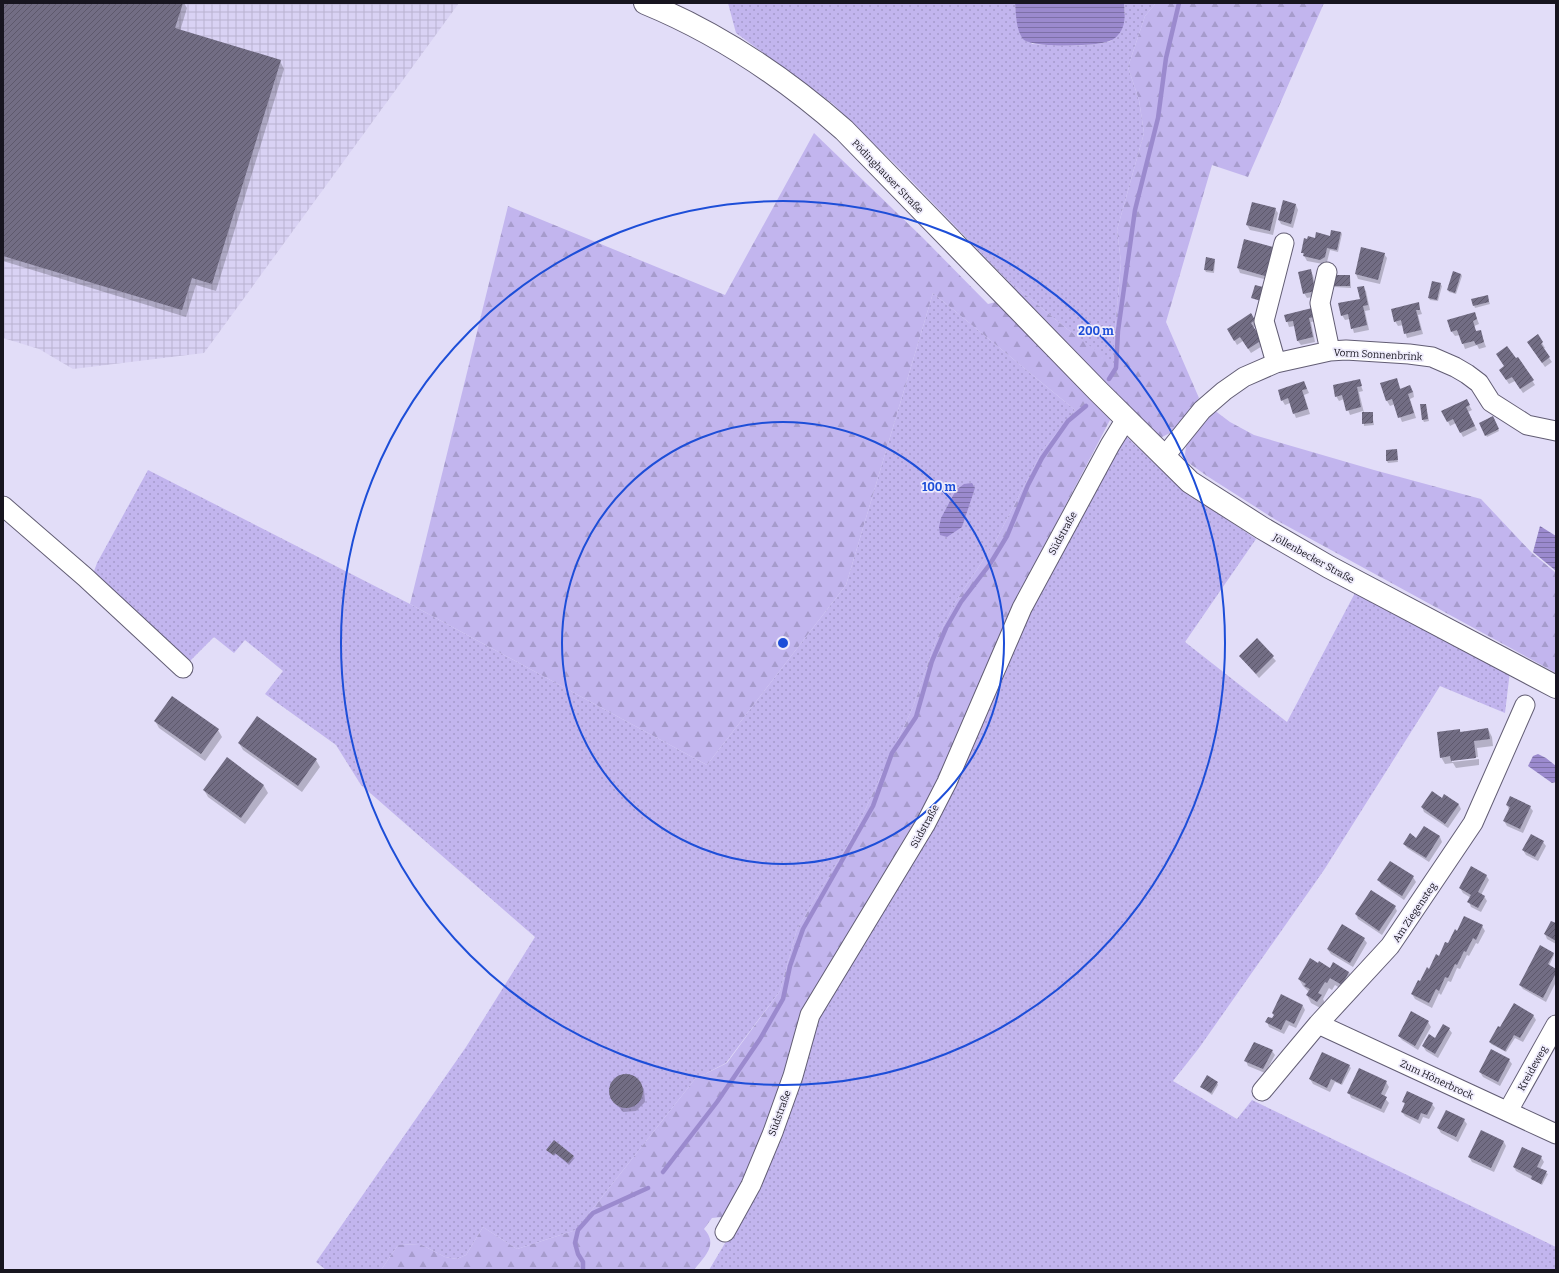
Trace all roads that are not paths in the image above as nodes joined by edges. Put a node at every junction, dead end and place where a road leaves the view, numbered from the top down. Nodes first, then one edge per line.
1 (645, 3) edge
2 (1284, 243) dead end
3 (1327, 272) dead end
4 (1330, 351) junction
5 (1276, 363) junction
6 (1098, 391) joint
7 (1126, 419) junction
8 (1556, 431) edge
9 (1164, 457) junction
10 (3, 506) edge
11 (183, 668) dead end
12 (1556, 687) edge
13 (1525, 705) dead end
14 (1318, 1024) junction
15 (1556, 1025) edge
16 (1262, 1091) dead end
17 (1508, 1111) junction
18 (1556, 1134) edge
19 (725, 1232) dead end

1 - 6 main road, Pödinghauser Straße
2 - 5 street
3 - 4 street
4 - 5 street, Vorm Sonnenbrink
4 - 8 street, Vorm Sonnenbrink
5 - 9 street, Vorm Sonnenbrink
6 - 7 main road, Jöllenbecker Straße
7 - 9 main road, Jöllenbecker Straße
7 - 19 street, Südstraße
9 - 12 main road, Jöllenbecker Straße
10 - 11 street
13 - 14 street, Am Ziegensteg
14 - 16 street, Am Ziegensteg
14 - 17 street, Zum Hönerbrock
15 - 17 street, Kreideweg
17 - 18 street, Zum Hönerbrock

